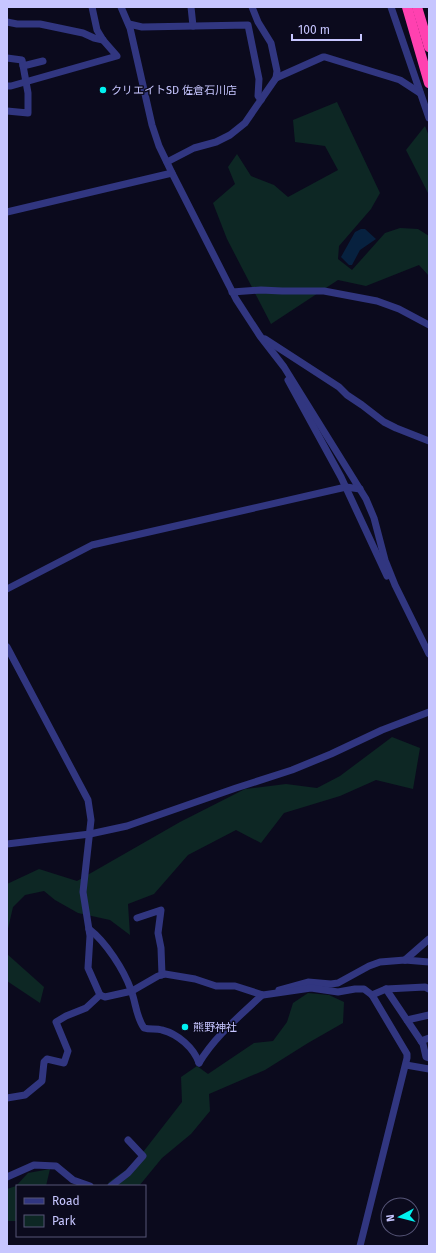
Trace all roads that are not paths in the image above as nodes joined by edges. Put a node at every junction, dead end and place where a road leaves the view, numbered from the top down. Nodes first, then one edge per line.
1 (92, 7) edge
2 (121, 7) edge
3 (191, 7) edge
4 (252, 7) edge
5 (391, 7) edge
6 (407, 7) edge
7 (417, 7) edge
8 (7, 22) edge
9 (129, 24) junction
10 (193, 26) junction
11 (103, 40) junction
12 (429, 47) edge
13 (7, 58) edge
14 (43, 60) dead end
15 (23, 66) junction
16 (276, 78) junction
17 (26, 82) junction
18 (429, 83) edge
19 (7, 86) edge
20 (420, 93) junction
21 (261, 100) junction
22 (7, 111) edge
23 (429, 118) edge
24 (167, 162) junction
25 (172, 173) junction
26 (7, 212) edge
27 (232, 292) junction
28 (429, 324) edge
29 (260, 336) junction
30 (271, 350) junction
31 (429, 441) edge
32 (347, 468) junction
33 (346, 487) junction
34 (360, 489) junction
35 (7, 589) edge
36 (415, 627) junction
37 (7, 647) edge
38 (429, 654) edge
39 (429, 712) edge
40 (90, 834) junction
41 (7, 844) edge
42 (137, 918) dead end
43 (89, 929) junction
44 (429, 939) edge
45 (405, 960) junction
46 (429, 962) edge
47 (162, 975) junction
48 (386, 989) junction
49 (429, 989) edge
50 (132, 991) junction
51 (273, 994) junction
52 (100, 995) junction
53 (262, 995) junction
54 (372, 995) junction
55 (429, 1014) edge
56 (407, 1020) junction
57 (429, 1038) edge
58 (420, 1040) junction
59 (429, 1058) edge
60 (406, 1065) junction
61 (429, 1069) edge
62 (7, 1098) edge
63 (128, 1140) dead end
64 (7, 1177) edge
65 (87, 1185) edge
66 (112, 1185) edge
67 (360, 1246) edge

1 - 11 street
2 - 9 street
3 - 10 street
4 - 16 street
5 - 20 street
6 - 18 highway
7 - 12 highway
8 - 11 street
9 - 10 street
9 - 24 street
10 - 21 street
11 - 17 street
13 - 15 street
14 - 15 street
15 - 17 street
16 - 20 street
16 - 21 street
17 - 19 street
17 - 22 street
20 - 23 street
21 - 24 street
24 - 25 street
25 - 26 street
25 - 27 street
27 - 28 street
27 - 29 street
29 - 30 street
29 - 31 street
30 - 32 street
30 - 33 street
32 - 33 street
32 - 34 street
33 - 34 street
33 - 35 street
33 - 36 street
34 - 36 street
36 - 38 street
37 - 40 street
39 - 40 street
40 - 41 street
40 - 43 street
42 - 47 street
43 - 50 street
43 - 52 street
44 - 45 street
45 - 46 street
45 - 51 street
47 - 50 street
47 - 53 street
48 - 49 street
48 - 54 street
48 - 56 street
50 - 52 street
50 - 53 street
51 - 53 street
51 - 54 street
52 - 62 street
54 - 60 street
55 - 56 street
56 - 58 street
57 - 58 street
58 - 59 street
60 - 61 street
60 - 67 street
63 - 66 street
64 - 65 street

